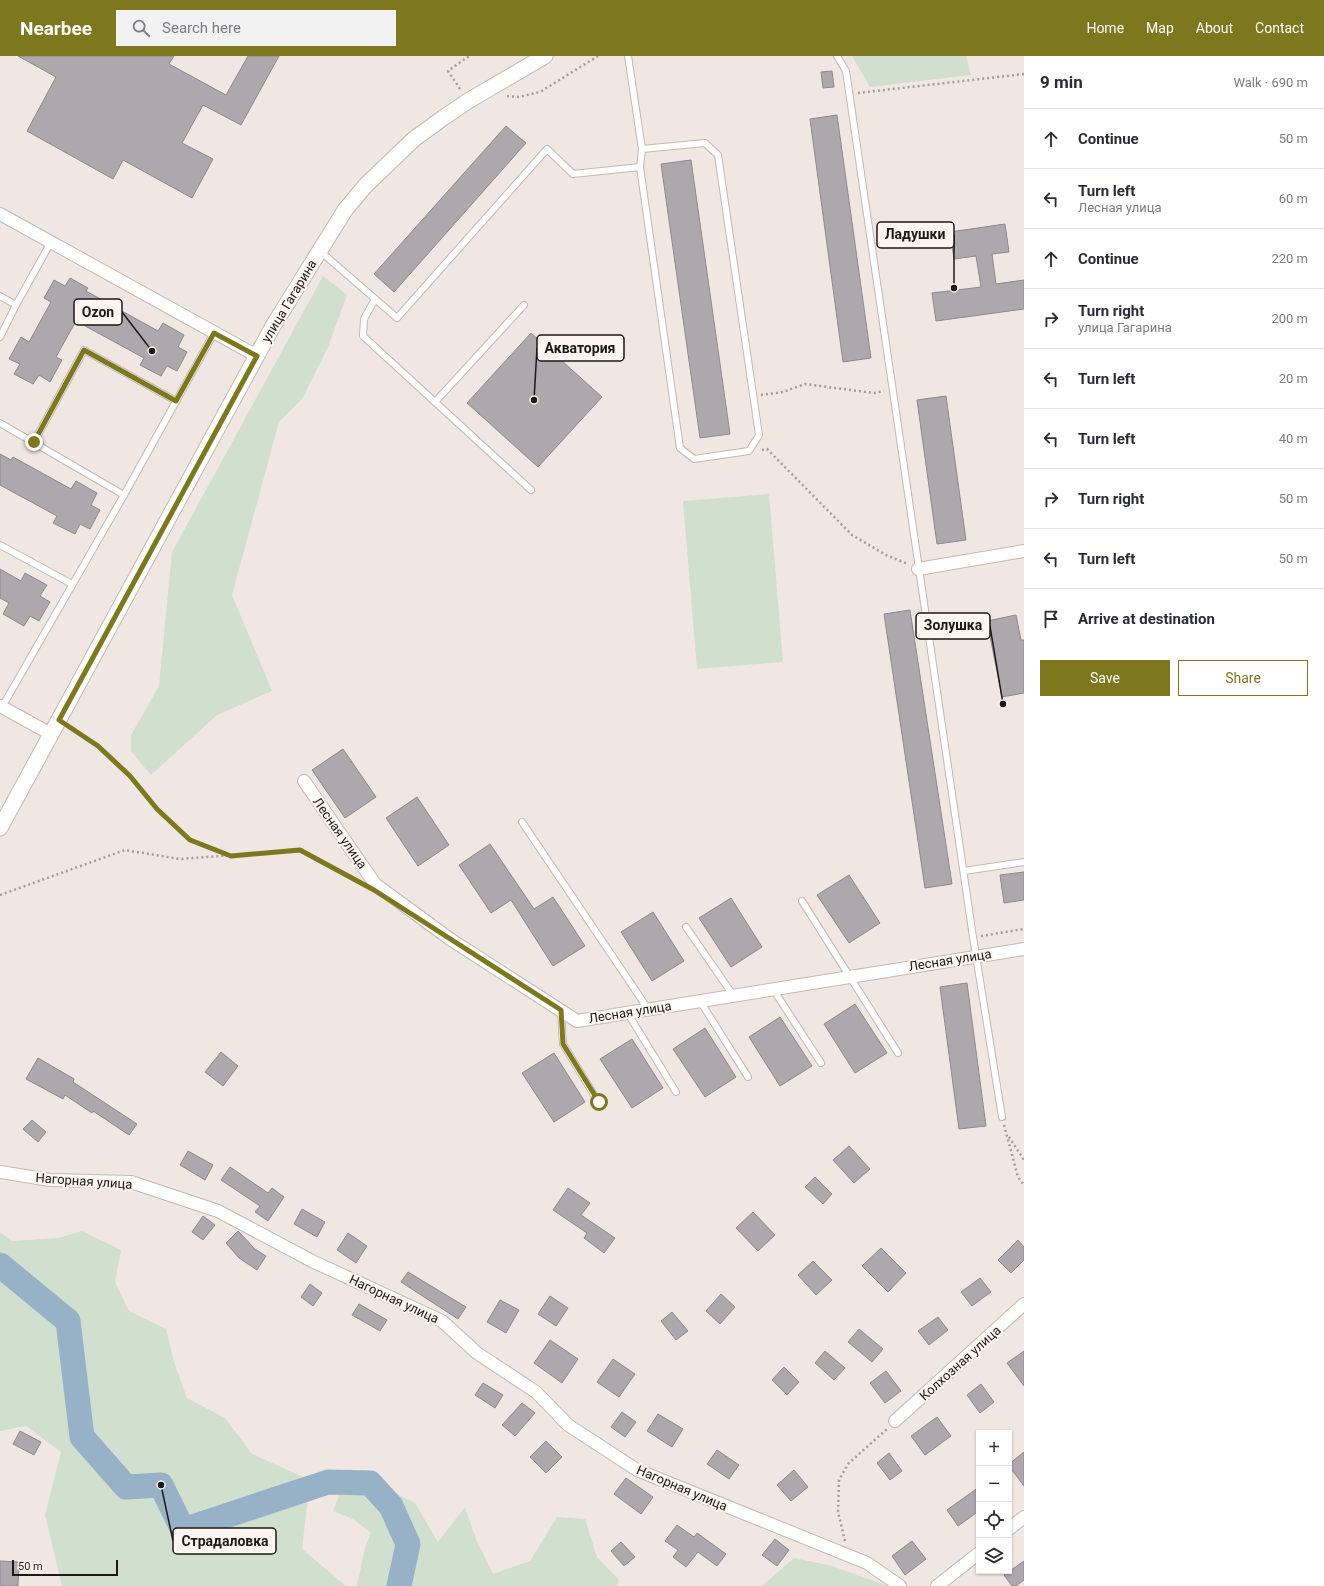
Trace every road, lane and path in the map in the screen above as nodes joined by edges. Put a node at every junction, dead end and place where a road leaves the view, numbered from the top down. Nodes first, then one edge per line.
1 (546, 56) edge
2 (628, 56) edge
3 (837, 56) edge
4 (1024, 74) edge
5 (849, 94) junction
6 (642, 149) junction
7 (640, 168) junction
8 (0, 214) edge
9 (51, 242) junction
10 (320, 251) junction
11 (0, 296) edge
12 (375, 299) junction
13 (16, 305) junction
14 (524, 305) dead end
15 (214, 333) junction
16 (0, 337) edge
17 (257, 356) junction
18 (892, 390) junction
19 (753, 396) junction
20 (176, 401) junction
21 (435, 402) junction
22 (0, 423) edge
23 (34, 442) junction
24 (749, 451) junction
25 (531, 490) dead end
26 (124, 495) junction
27 (0, 545) edge
28 (1024, 551) edge
29 (918, 569) junction
30 (72, 584) junction
31 (1, 706) edge
32 (59, 720) junction
33 (51, 734) junction
34 (304, 781) dead end
35 (522, 822) dead end
36 (0, 828) edge
37 (231, 856) junction
38 (1024, 862) edge
39 (964, 871) junction
40 (360, 883) dead end
41 (0, 895) edge
42 (802, 901) dead end
43 (686, 927) dead end
44 (1024, 929) edge
45 (973, 937) junction
46 (1024, 949) edge
47 (976, 956) junction
48 (850, 976) junction
49 (773, 989) junction
50 (733, 995) junction
51 (700, 1001) junction
52 (648, 1009) junction
53 (561, 1010) junction
54 (627, 1012) junction
55 (898, 1053) dead end
56 (821, 1063) dead end
57 (748, 1077) dead end
58 (676, 1092) dead end
59 (599, 1102) dead end
60 (1002, 1117) joint
61 (1007, 1135) junction
62 (1024, 1160) edge
63 (0, 1172) edge
64 (1024, 1185) edge
65 (1024, 1304) edge
66 (895, 1421) joint
67 (1024, 1517) edge
68 (1012, 1527) edge
69 (849, 1555) junction
70 (976, 1555) edge
71 (900, 1586) edge
72 (937, 1586) edge

1 - 10 street, улица Гагарина
2 - 6 lane
3 - 5 lane
4 - 5 path
5 - 18 lane
6 - 7 lane
6 - 19 lane
7 - 12 lane
7 - 24 lane
8 - 9 street
9 - 13 lane
9 - 15 street
10 - 12 lane
10 - 17 street, улица Гагарина
11 - 13 lane
12 - 21 lane
13 - 16 lane
14 - 21 lane
15 - 17 street
15 - 20 lane
17 - 32 street, улица Гагарина
18 - 19 path
18 - 29 lane
19 - 24 lane
20 - 23 lane
20 - 26 lane
21 - 25 lane
22 - 23 lane
23 - 26 lane
24 - 29 path
26 - 30 lane
27 - 30 lane
28 - 29 street
29 - 39 lane
30 - 31 lane
31 - 33 street
32 - 33 street, улица Гагарина
32 - 37 path
33 - 36 street, улица Гагарина
34 - 53 street, Лесная улица
35 - 52 lane
37 - 40 path
37 - 41 path
38 - 39 lane
39 - 45 lane
42 - 48 lane
43 - 50 lane
44 - 45 path
45 - 47 lane
46 - 47 street, Лесная улица
47 - 48 street, Лесная улица
47 - 60 lane
48 - 49 street, Лесная улица
48 - 55 lane
49 - 50 street, Лесная улица
49 - 56 lane
50 - 51 street, Лесная улица
51 - 52 street, Лесная улица
51 - 57 lane
52 - 54 street, Лесная улица
53 - 54 street, Лесная улица
53 - 59 lane
54 - 58 lane
60 - 61 path
61 - 62 path
61 - 64 path
63 - 69 street, Нагорная улица
65 - 66 street, Колхозная улица
66 - 69 path
67 - 68 street
69 - 71 street, Нагорная улица
70 - 72 street

